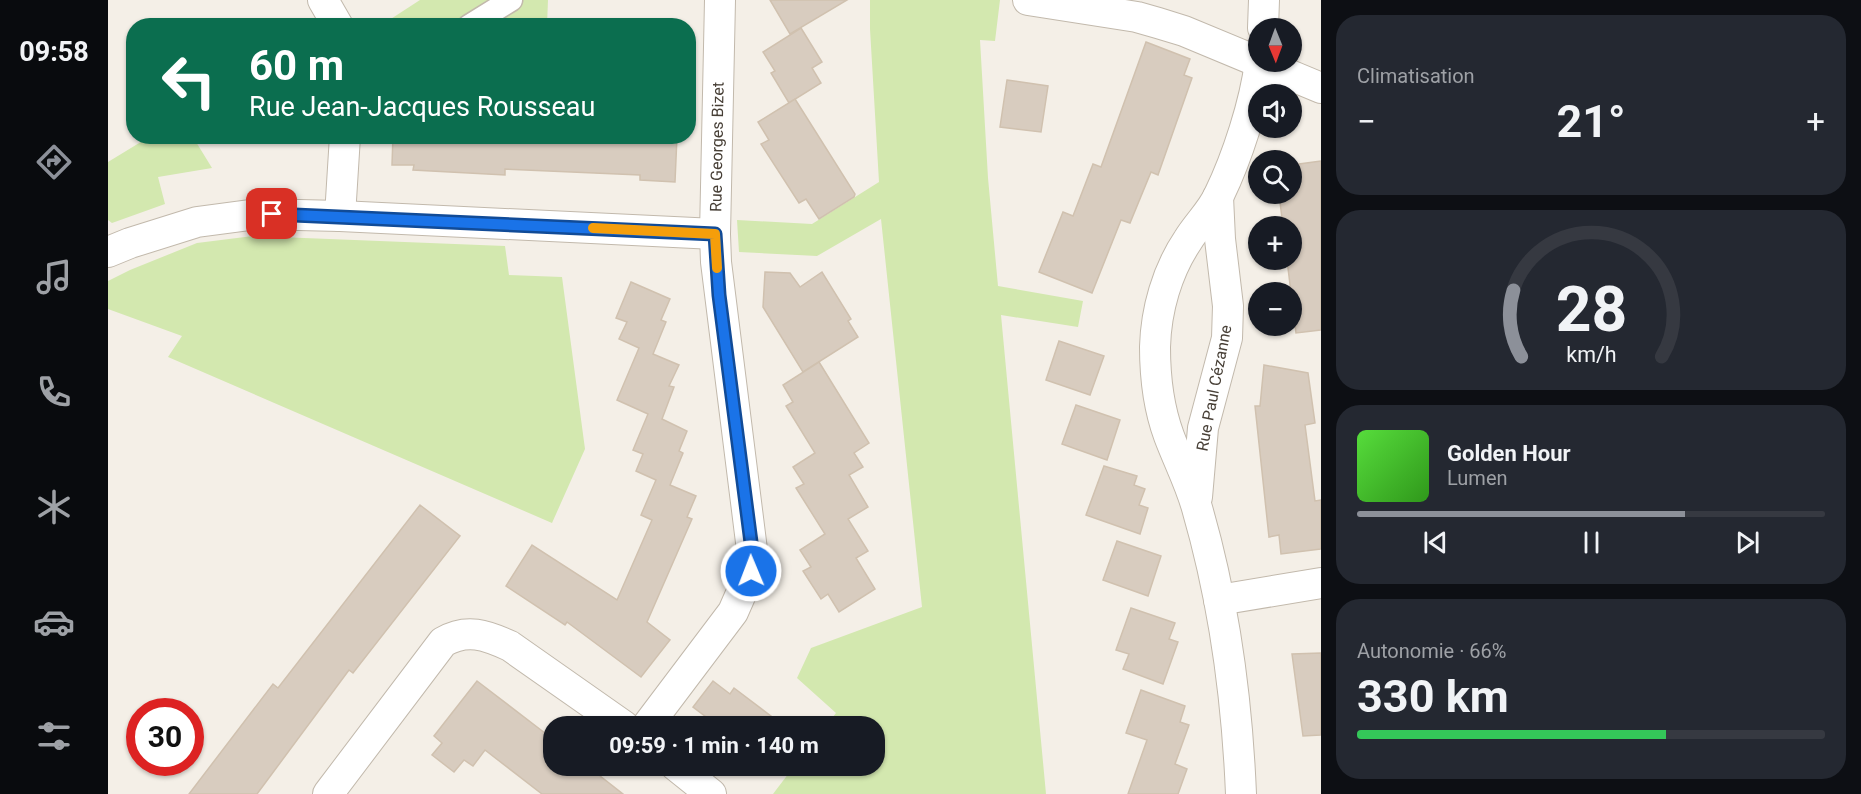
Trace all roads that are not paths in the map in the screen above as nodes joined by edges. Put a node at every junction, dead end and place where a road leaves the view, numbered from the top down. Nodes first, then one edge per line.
1 (323, 0) edge
2 (511, 0) edge
3 (720, 0) edge
4 (1028, 0) edge
5 (1264, 0) edge
6 (333, 18) edge
7 (482, 18) edge
8 (1263, 18) edge
9 (1248, 57) edge
10 (1259, 72) edge
11 (1283, 72) edge
12 (1321, 88) edge
13 (344, 144) edge
14 (1218, 197) junction
15 (340, 216) junction
16 (715, 234) junction
17 (108, 252) edge
18 (1196, 506) junction
19 (1321, 583) edge
20 (1219, 600) junction
21 (610, 716) edge
22 (655, 716) edge
23 (689, 776) edge
24 (328, 794) edge
25 (711, 794) edge
26 (1241, 794) edge

1 - 6 street
2 - 7 street
3 - 16 street, Rue Georges Bizet
4 - 9 street
5 - 8 street
10 - 14 street, Rue Paul Cézanne
11 - 12 street
13 - 15 street
14 - 18 street, Rue Paul Cézanne
14 - 18 street, Rue Paul Cézanne
15 - 16 street
15 - 17 street
16 - 22 street, Rue Georges Bizet
18 - 20 street, Rue Paul Cézanne
19 - 20 street
20 - 26 street, Rue Paul Cézanne
21 - 24 street
23 - 25 street

